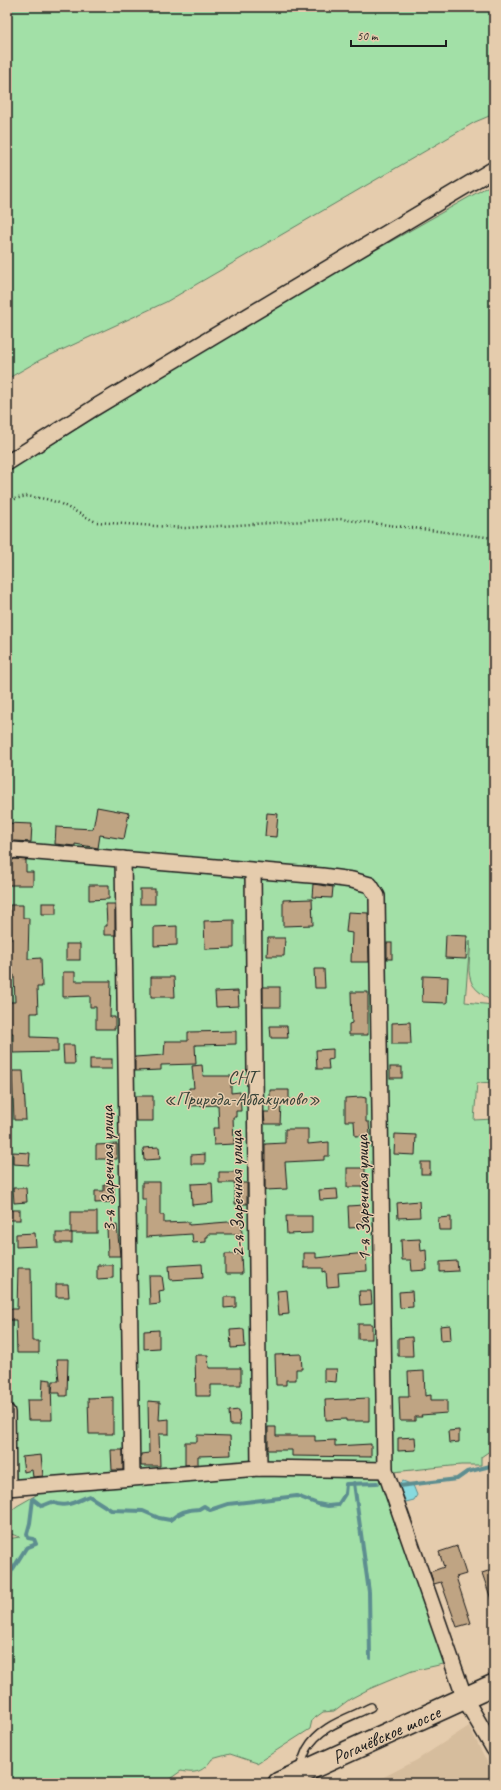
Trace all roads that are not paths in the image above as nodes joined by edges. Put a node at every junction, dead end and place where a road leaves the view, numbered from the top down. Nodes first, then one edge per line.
1 (494, 169) edge
2 (7, 463) edge
3 (7, 853) edge
4 (123, 859) junction
5 (253, 871) junction
6 (7, 1412) edge
7 (259, 1468) junction
8 (385, 1470) junction
9 (132, 1478) junction
10 (8, 1488) edge
11 (494, 1685) edge
12 (465, 1699) junction
13 (371, 1708) dead end
14 (494, 1748) edge
15 (288, 1779) edge

1 - 2 street
3 - 4 street, 1-я Заречная улица
4 - 5 street, 1-я Заречная улица
4 - 9 street, 3-я Заречная улица
5 - 7 street, 2-я Заречная улица
5 - 8 street, 1-я Заречная улица
6 - 10 street
7 - 8 street
7 - 9 street
8 - 12 street, 1-я Заречная улица
9 - 10 street
11 - 12 main road, Рогачёвское шоссе
12 - 14 street, 1-я Заречная улица
12 - 15 main road, Рогачёвское шоссе
13 - 15 lane

